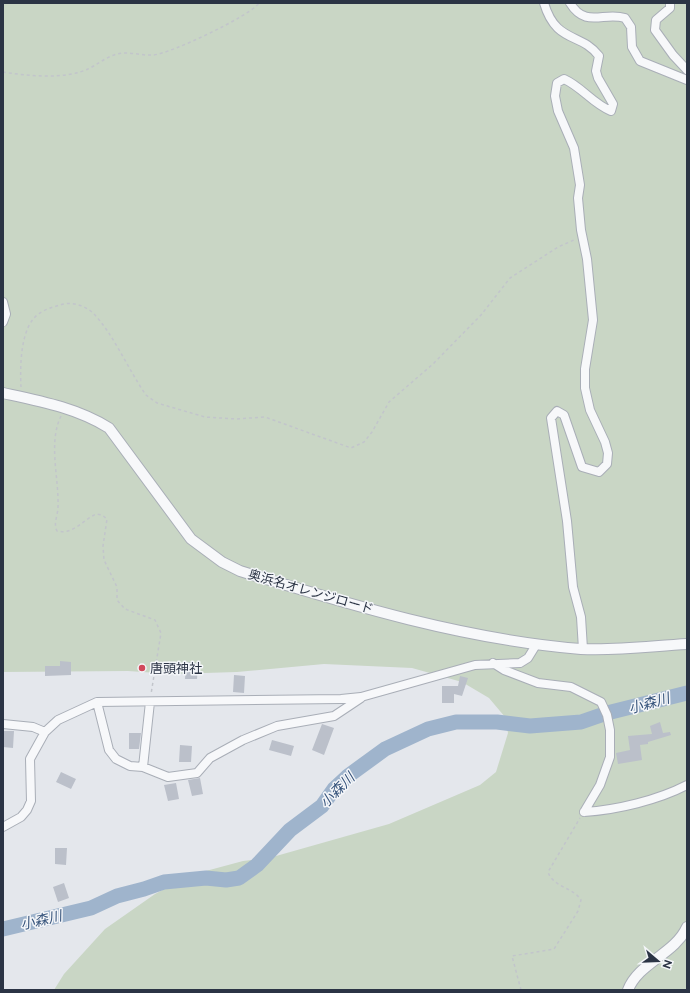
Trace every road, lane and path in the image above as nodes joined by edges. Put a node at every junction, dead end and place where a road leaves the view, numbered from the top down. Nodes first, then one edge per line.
1 (259, 3) edge
2 (544, 3) edge
3 (570, 3) edge
4 (670, 3) edge
5 (687, 70) edge
6 (3, 72) edge
7 (687, 80) edge
8 (582, 237) junction
9 (3, 302) edge
10 (3, 322) edge
11 (3, 392) edge
12 (22, 397) junction
13 (65, 408) junction
14 (687, 644) edge
15 (536, 645) junction
16 (583, 649) junction
17 (494, 663) junction
18 (361, 697) junction
19 (97, 702) junction
20 (150, 702) junction
21 (3, 724) edge
22 (45, 732) junction
23 (143, 767) junction
24 (687, 785) edge
25 (584, 812) junction
26 (3, 827) edge
27 (687, 927) edge
28 (521, 990) edge
29 (628, 990) edge

1 - 6 path
2 - 8 street
3 - 7 street
4 - 5 street
8 - 12 path
8 - 16 street
9 - 10 street
11 - 12 street, 奥浜名オレンジロード
12 - 13 street, 奥浜名オレンジロード
13 - 15 street, 奥浜名オレンジロード
13 - 20 path
14 - 16 street, 奥浜名オレンジロード
15 - 16 street, 奥浜名オレンジロード
15 - 17 street
17 - 18 street
17 - 25 street
18 - 20 street
18 - 23 street
19 - 20 street
19 - 22 street
19 - 23 street
20 - 23 street
21 - 22 street
22 - 26 street
24 - 25 street
25 - 28 path
27 - 29 street

